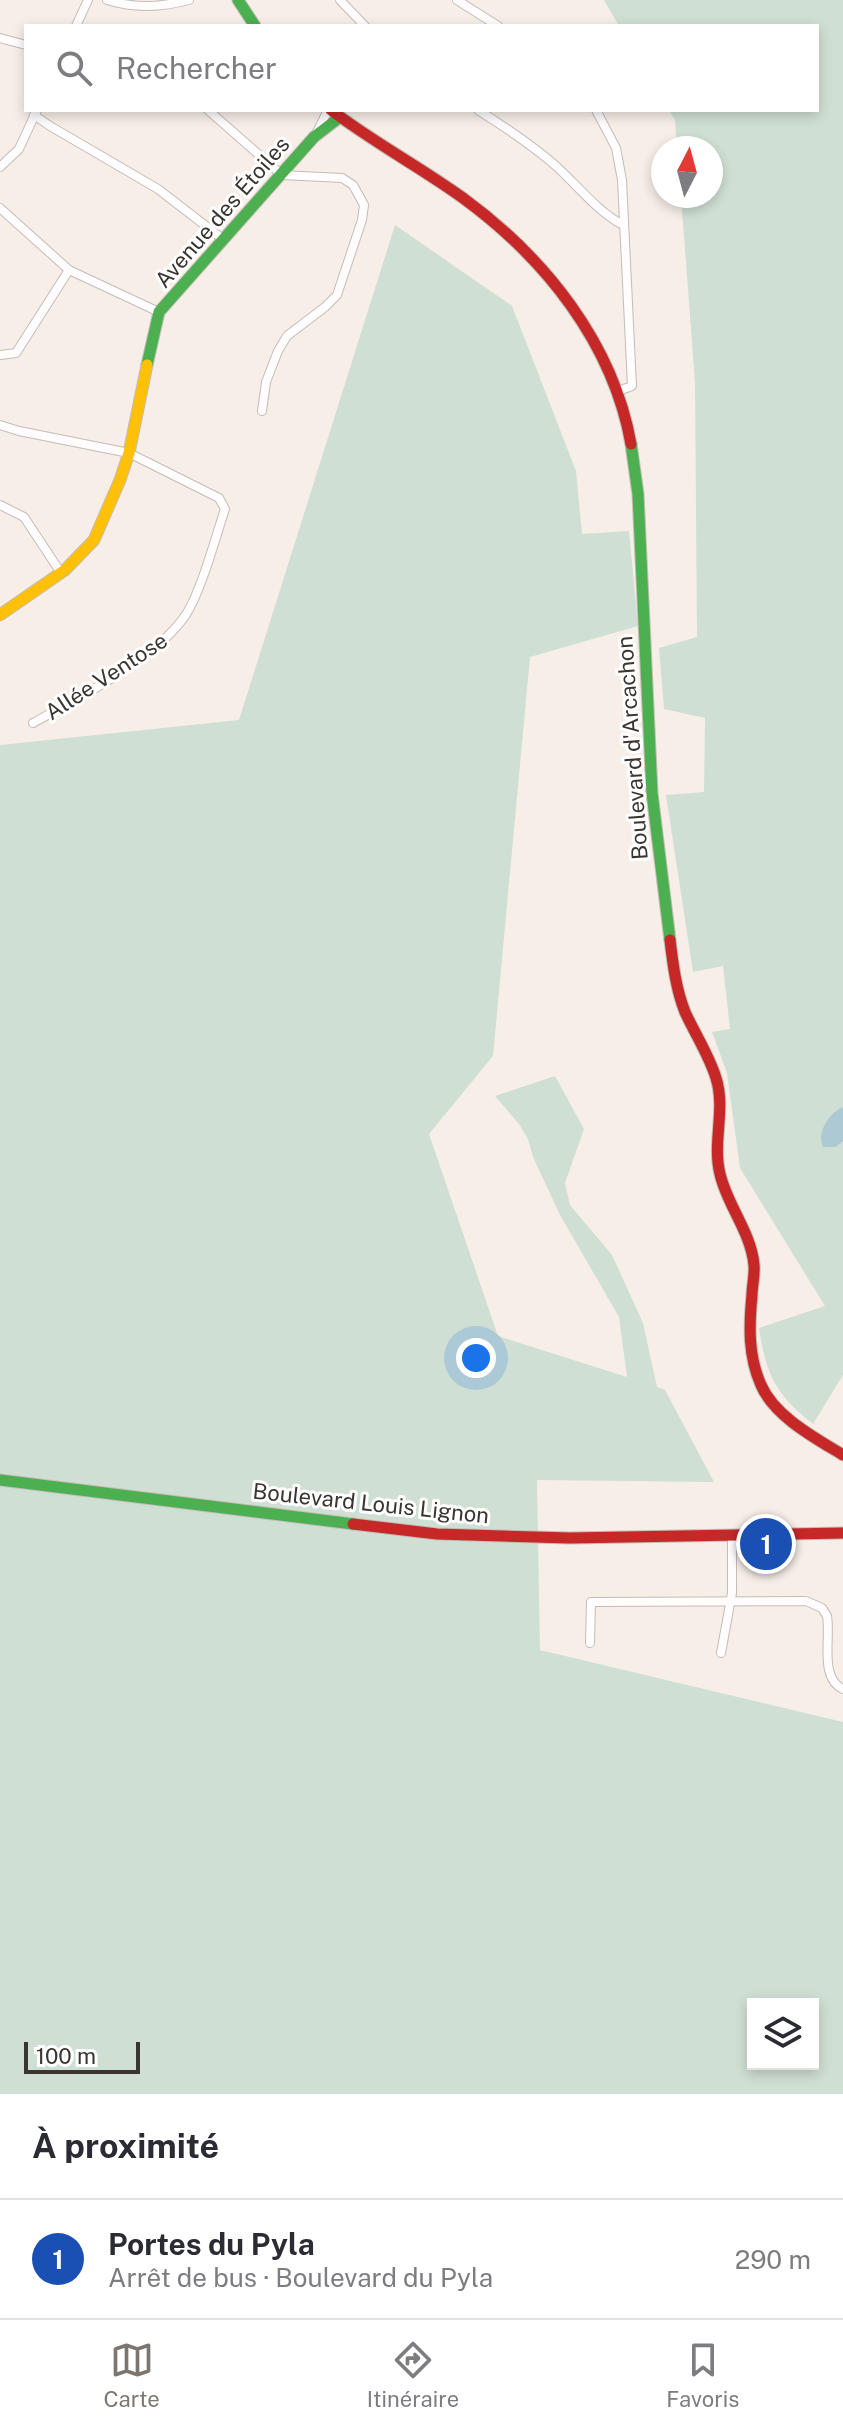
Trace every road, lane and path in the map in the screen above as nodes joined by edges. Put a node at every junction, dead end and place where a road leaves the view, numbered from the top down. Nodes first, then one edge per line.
1 (88, 0) edge
2 (107, 0) edge
3 (189, 0) edge
4 (238, 0) edge
5 (340, 0) edge
6 (457, 0) edge
7 (251, 21) edge
8 (77, 24) edge
9 (363, 24) edge
10 (495, 24) edge
11 (0, 38) edge
12 (24, 44) edge
13 (210, 112) edge
14 (333, 112) edge
15 (481, 112) edge
16 (597, 112) edge
17 (36, 113) edge
18 (0, 167) edge
19 (282, 175) junction
20 (0, 208) edge
21 (623, 225) junction
22 (224, 240) junction
23 (69, 270) junction
24 (159, 312) junction
25 (0, 355) edge
26 (618, 391) junction
27 (262, 411) dead end
28 (0, 425) edge
29 (129, 453) junction
30 (0, 505) edge
31 (61, 573) junction
32 (0, 615) edge
33 (33, 723) dead end
34 (843, 1455) edge
35 (0, 1480) edge
36 (843, 1533) edge
37 (736, 1537) junction
38 (843, 1540) edge
39 (731, 1601) junction
40 (590, 1643) dead end
41 (721, 1653) dead end
42 (843, 1689) edge

1 - 8 street
2 - 3 street
4 - 7 main road
5 - 9 street
6 - 10 street
11 - 12 street
13 - 19 street
14 - 19 main road, Avenue des Étoiles
14 - 26 main road, Boulevard d'Arcachon
15 - 21 street
16 - 21 street
17 - 18 street
17 - 22 street
19 - 22 main road, Avenue des Étoiles
19 - 27 street
20 - 23 street
21 - 26 street
22 - 24 main road, Avenue des Étoiles
23 - 24 street
23 - 25 street
24 - 29 main road, Avenue des Étoiles
26 - 34 main road, Boulevard d'Arcachon
28 - 29 street, Allée Ventose
29 - 31 main road, Avenue des Étoiles
29 - 33 street, Allée Ventose
30 - 31 street
31 - 32 main road, Avenue des Étoiles
35 - 37 main road, Boulevard Louis Lignon
36 - 37 main road
37 - 38 main road
37 - 39 street
39 - 40 street
39 - 41 street
39 - 42 street

